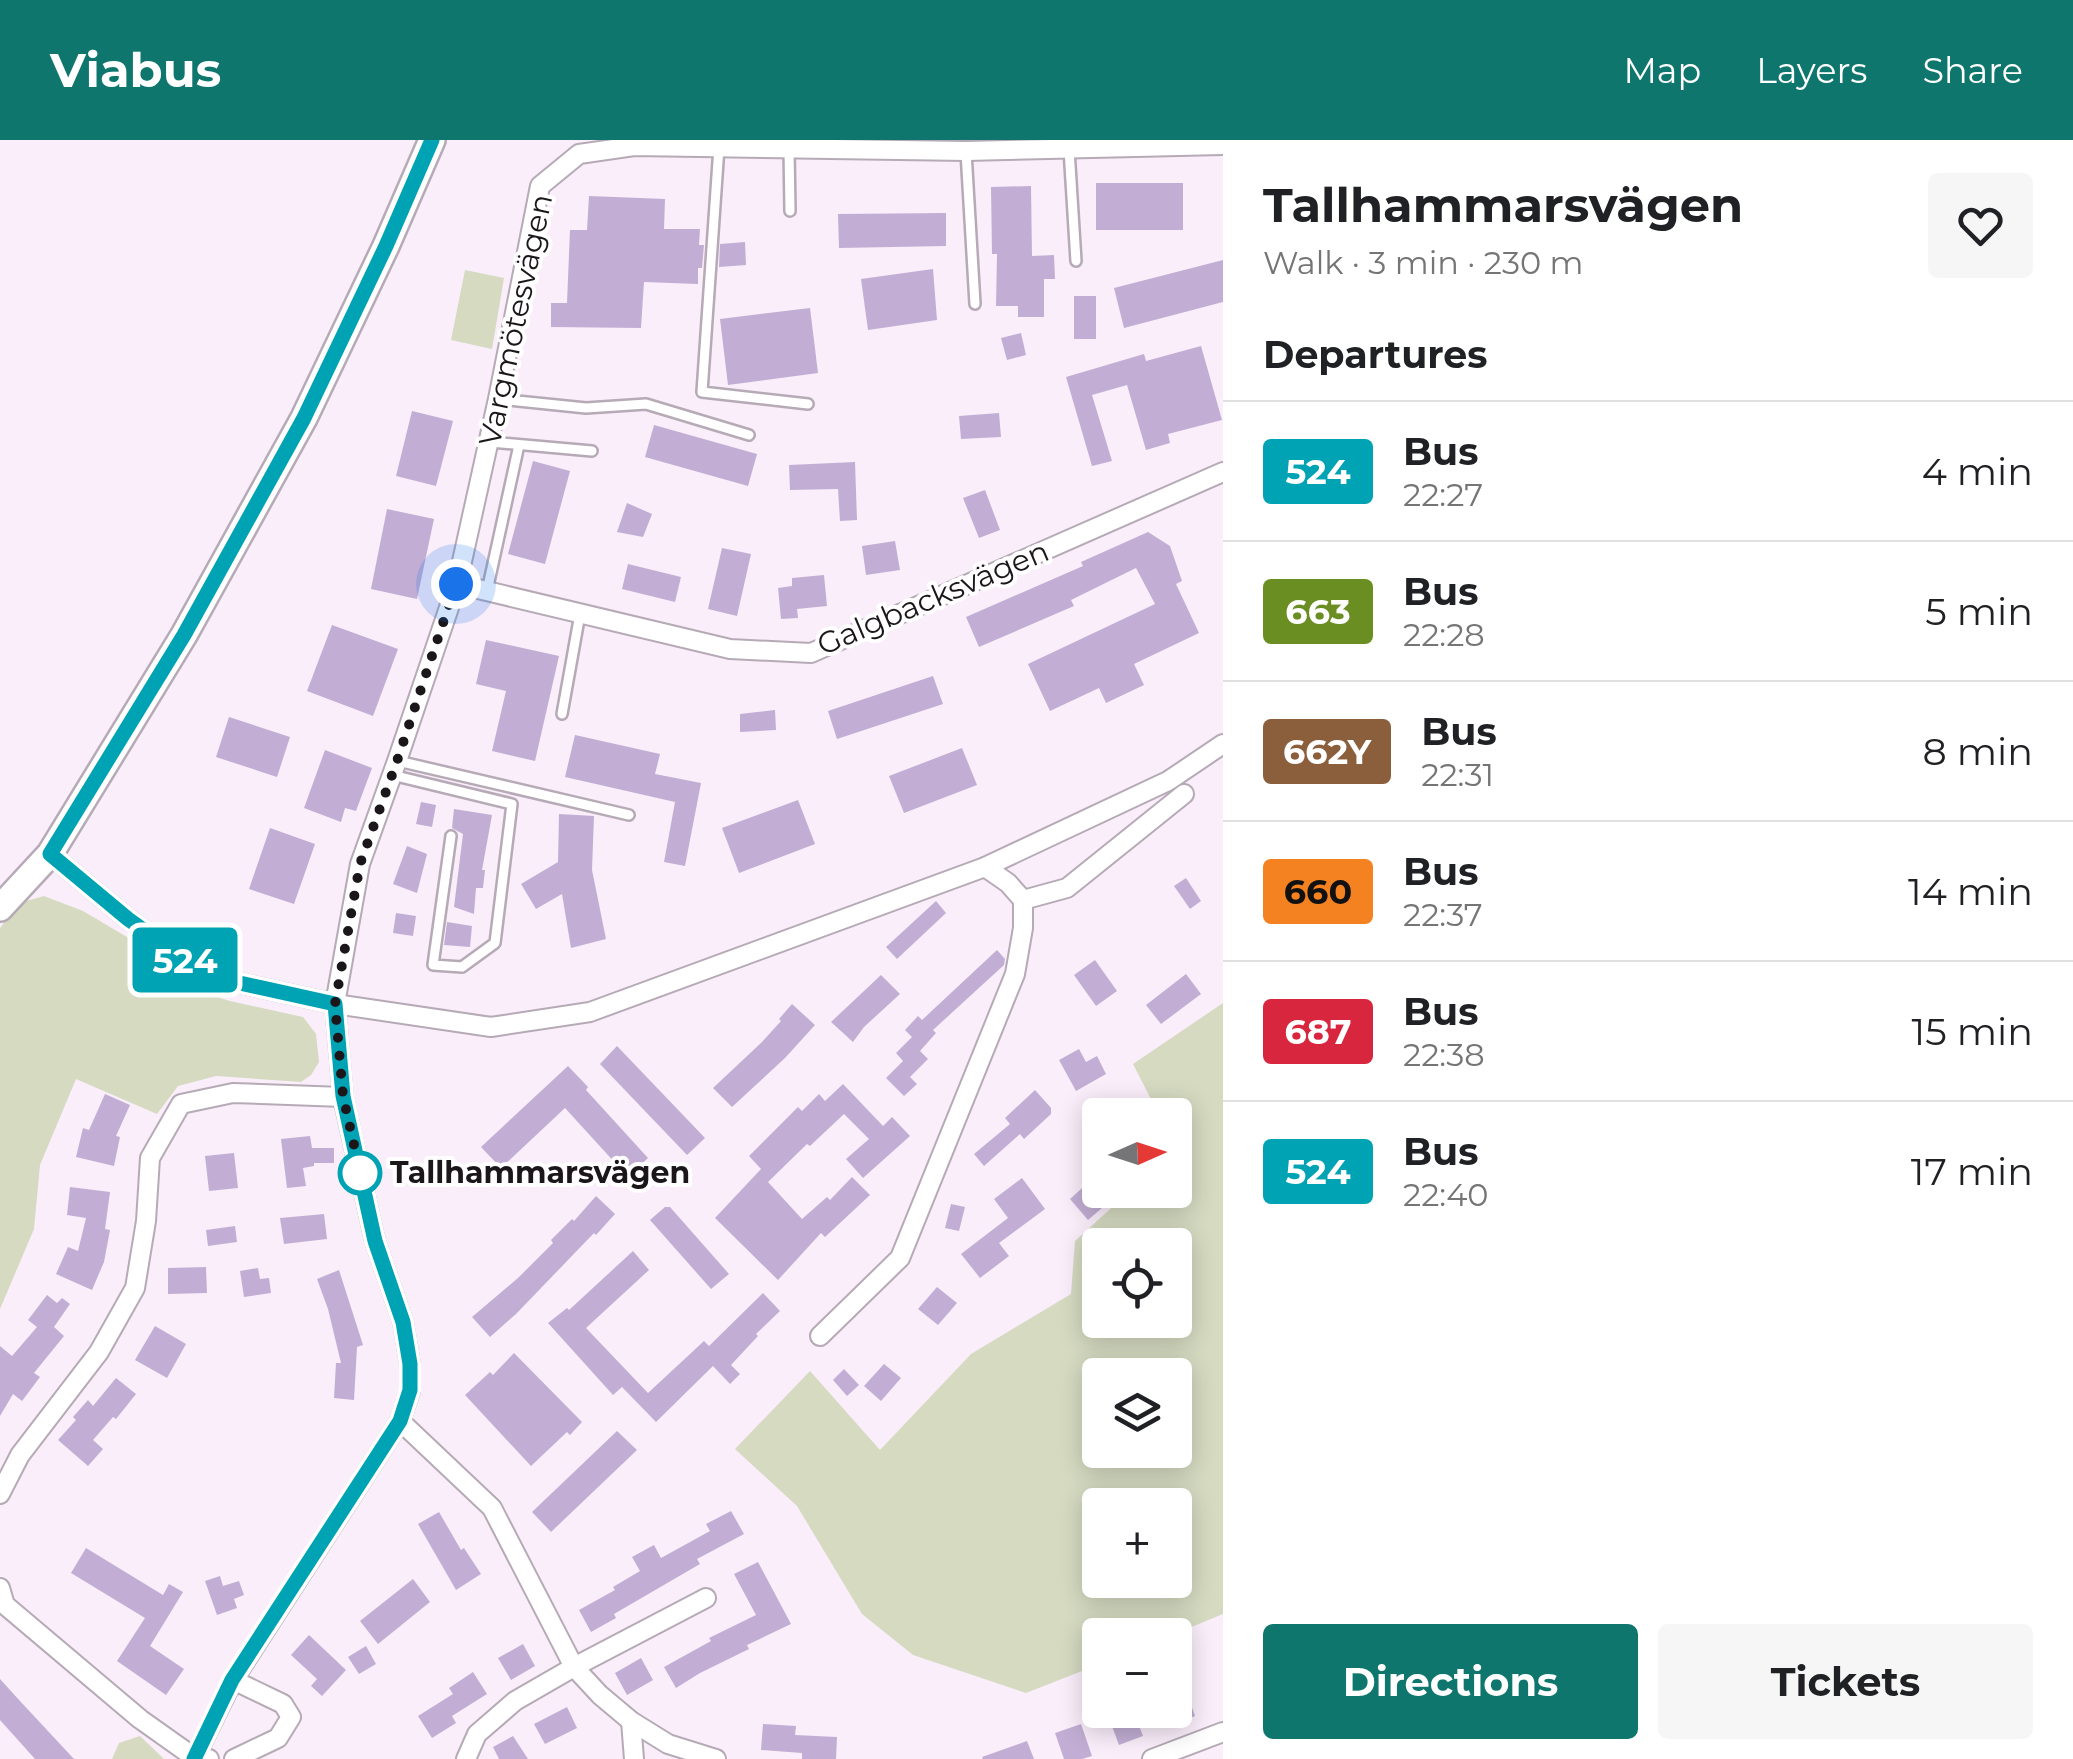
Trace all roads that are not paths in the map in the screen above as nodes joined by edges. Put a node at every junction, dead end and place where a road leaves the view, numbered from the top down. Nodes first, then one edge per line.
1 (432, 140) edge
2 (1223, 145) edge
3 (719, 147) junction
4 (789, 148) junction
5 (1070, 148) junction
6 (966, 151) junction
7 (790, 211) dead end
8 (1076, 260) dead end
9 (975, 304) dead end
10 (498, 399) junction
11 (808, 404) dead end
12 (749, 435) dead end
13 (489, 442) junction
14 (520, 445) junction
15 (592, 451) dead end
16 (1223, 472) edge
17 (456, 584) junction
18 (487, 591) junction
19 (580, 613) junction
20 (562, 714) dead end
21 (1223, 744) edge
22 (395, 768) junction
23 (1184, 794) dead end
24 (629, 815) dead end
25 (452, 836) dead end
26 (50, 854) junction
27 (984, 867) junction
28 (1023, 900) junction
29 (0, 908) edge
30 (335, 1004) junction
31 (343, 1096) junction
32 (820, 1336) dead end
33 (400, 1421) junction
34 (0, 1494) edge
35 (0, 1588) edge
36 (706, 1598) dead end
37 (574, 1666) junction
38 (232, 1680) junction
39 (630, 1721) junction
40 (1223, 1732) edge
41 (194, 1758) edge
42 (209, 1759) edge
43 (234, 1759) edge
44 (466, 1759) edge
45 (634, 1759) edge
46 (716, 1759) edge
47 (1152, 1759) edge

1 - 26 main road
2 - 5 street, Vargmötesvägen
3 - 4 street, Vargmötesvägen
3 - 10 street, Vargmötesvägen
3 - 11 lane
4 - 6 street, Vargmötesvägen
4 - 7 lane
5 - 6 street, Vargmötesvägen
5 - 8 lane
6 - 9 lane
10 - 12 lane
10 - 13 street, Vargmötesvägen
13 - 14 lane
13 - 17 street, Vargmötesvägen
14 - 15 lane
14 - 18 lane
16 - 19 street, Galgbacksvägen
17 - 18 street, Galgbacksvägen
17 - 22 street, Vargmötesvägen
18 - 19 street, Galgbacksvägen
19 - 20 lane
21 - 27 street
22 - 24 lane
22 - 25 lane
22 - 30 street, Vargmötesvägen
23 - 28 street
26 - 29 main road
26 - 30 street
27 - 28 street
27 - 30 street
28 - 32 street
30 - 31 street, Vargmötesvägen
31 - 33 street, Vargmötesvägen
31 - 34 street
33 - 37 street
33 - 38 street
35 - 41 street
36 - 37 street
37 - 39 street
37 - 44 street
38 - 41 street
38 - 43 street
39 - 45 street
39 - 46 street
40 - 47 street
41 - 42 street

